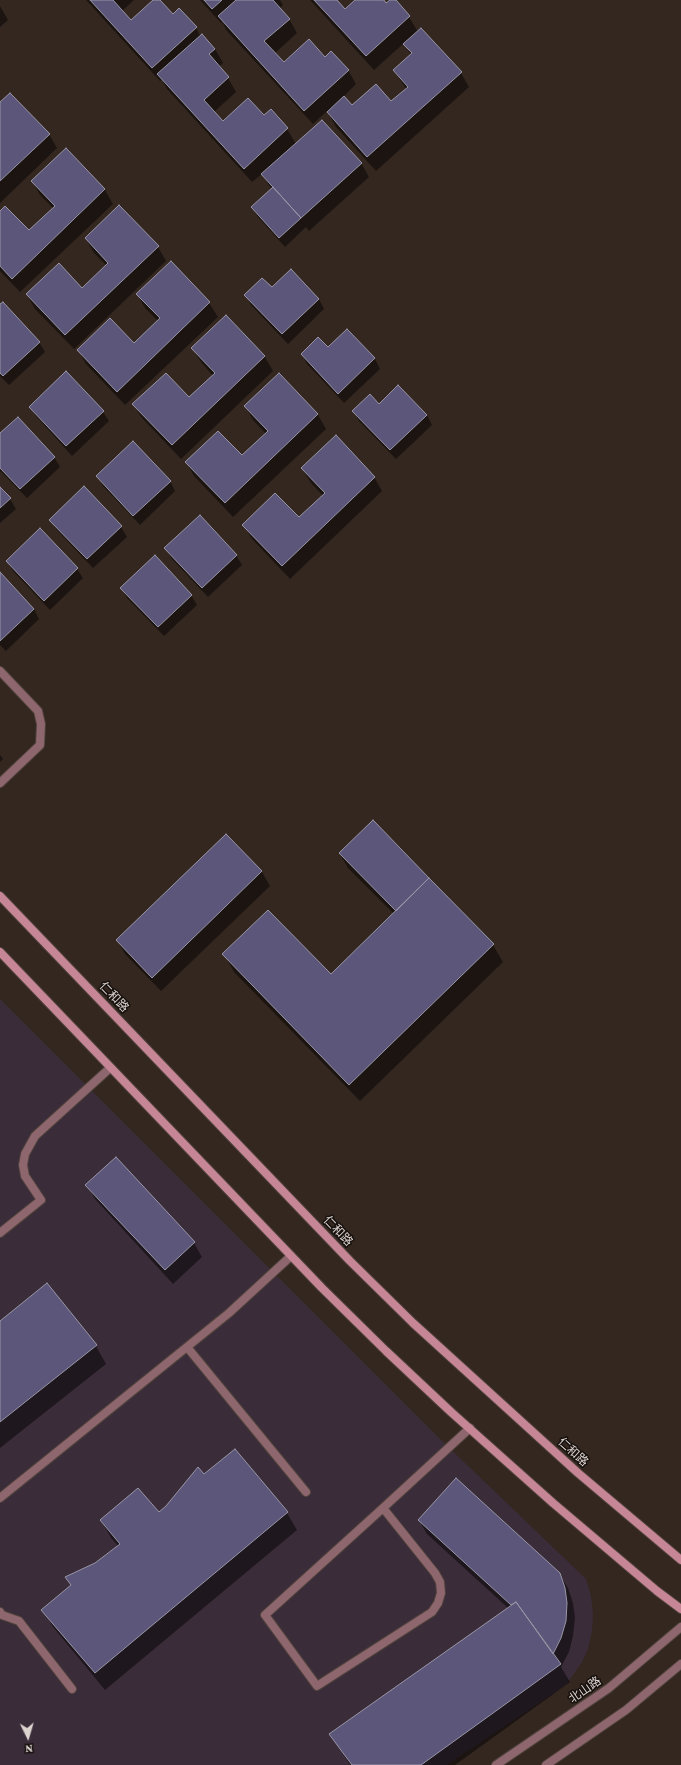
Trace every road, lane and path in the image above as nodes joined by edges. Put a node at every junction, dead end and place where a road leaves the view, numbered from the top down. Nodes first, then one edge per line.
1 (0, 671) edge
2 (0, 783) edge
3 (0, 896) edge
4 (0, 952) edge
5 (110, 1068) junction
6 (0, 1232) edge
7 (291, 1256) junction
8 (187, 1347) junction
9 (470, 1428) junction
10 (306, 1492) dead end
11 (0, 1498) edge
12 (383, 1508) junction
13 (681, 1560) edge
14 (681, 1609) edge
15 (0, 1612) edge
16 (681, 1627) edge
17 (681, 1664) edge
18 (72, 1689) dead end
19 (496, 1765) edge
20 (546, 1765) edge

1 - 2 street
3 - 13 main road, 仁和路
4 - 5 main road
5 - 6 street
5 - 7 main road
7 - 8 street
7 - 9 main road
8 - 10 street
8 - 11 street
9 - 12 street
9 - 14 main road
12 - 12 street
15 - 18 street
16 - 19 street, 北山路
17 - 20 street

